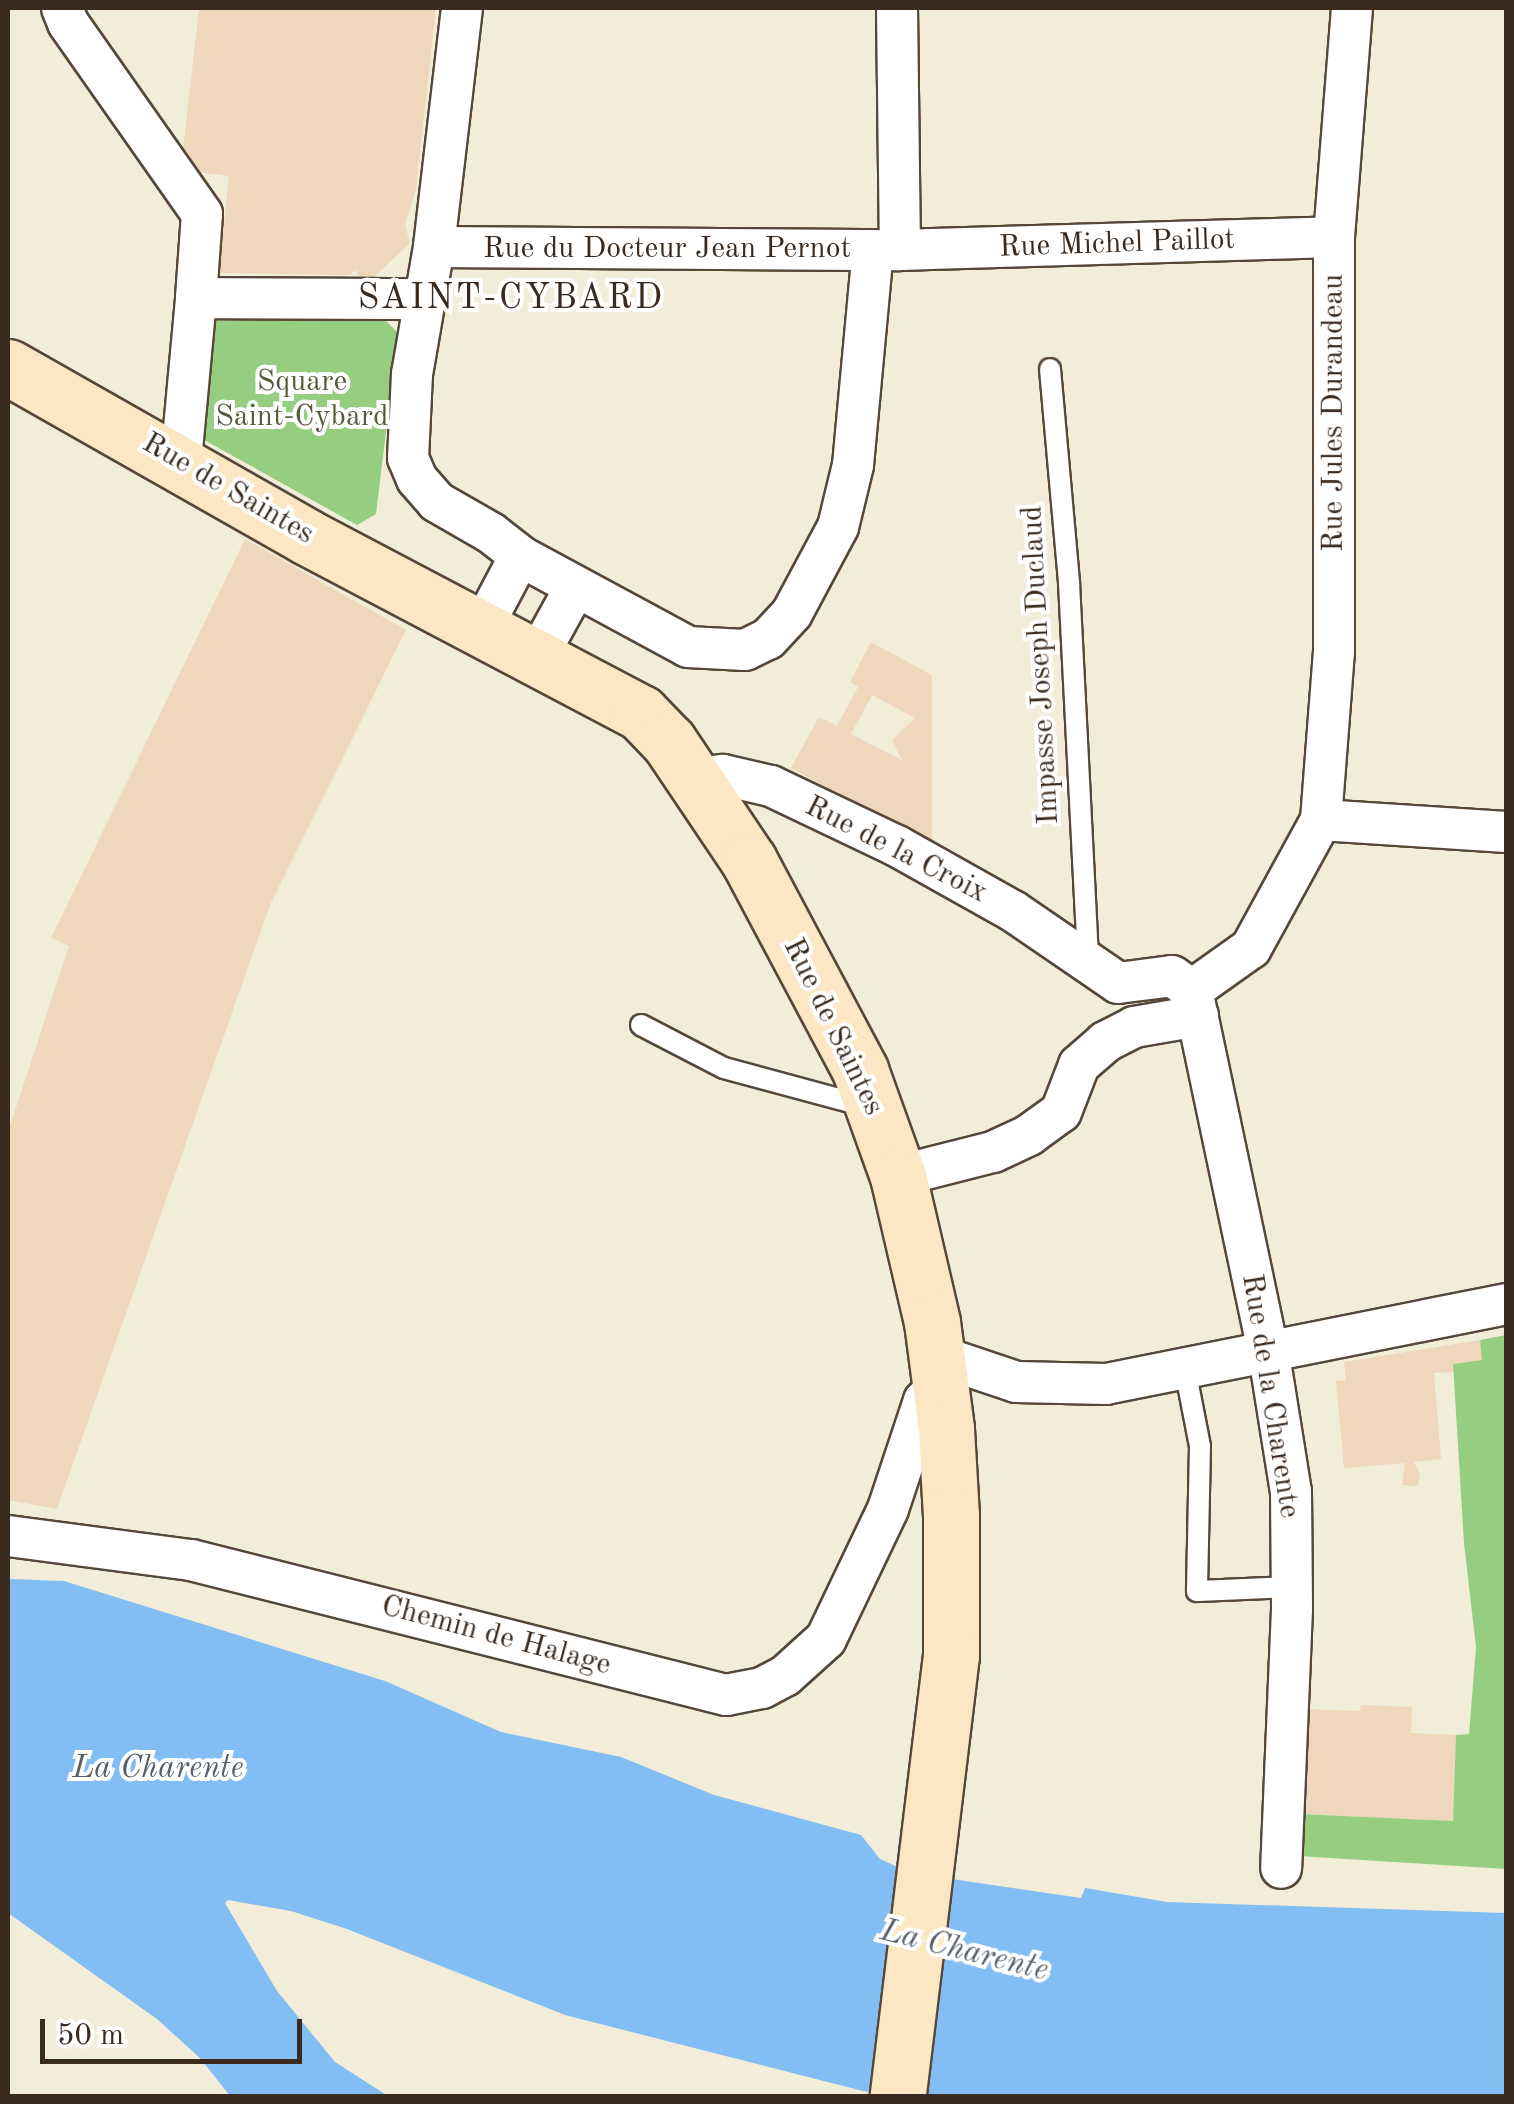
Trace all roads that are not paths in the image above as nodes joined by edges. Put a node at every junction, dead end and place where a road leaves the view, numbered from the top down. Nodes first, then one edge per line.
1 (62, 8) edge
2 (462, 8) edge
3 (896, 8) edge
4 (1352, 8) edge
5 (1334, 237) junction
6 (434, 247) junction
7 (886, 250) junction
8 (196, 298) junction
9 (425, 299) junction
10 (8, 367) edge
11 (1050, 369) dead end
12 (181, 461) junction
13 (520, 556) junction
14 (575, 588) junction
15 (483, 626) junction
16 (537, 656) junction
17 (693, 779) junction
18 (1321, 820) junction
19 (1506, 832) edge
20 (1103, 971) junction
21 (1195, 1003) junction
22 (641, 1025) dead end
23 (1134, 1028) junction
24 (874, 1108) junction
25 (898, 1176) junction
26 (1506, 1304) edge
27 (1269, 1355) junction
28 (1185, 1369) junction
29 (940, 1382) junction
30 (950, 1478) junction
31 (888, 1508) junction
32 (8, 1536) edge
33 (1292, 1587) junction
34 (1281, 1868) dead end
35 (898, 2096) edge

1 - 8 street
2 - 6 street
3 - 7 street
4 - 5 street, Rue Jules Durandeau
5 - 7 street, Rue Michel Paillot
5 - 18 street, Rue Jules Durandeau
6 - 7 street, Rue du Docteur Jean Pernot
6 - 9 street
7 - 14 street
8 - 9 street
8 - 12 street
9 - 13 street
10 - 12 main road, Rue de Saintes
11 - 20 lane, Impasse Joseph Duclaud
12 - 15 main road, Rue de Saintes
13 - 14 street
13 - 15 street
14 - 16 street
15 - 16 main road, Rue de Saintes
16 - 17 main road, Rue de Saintes
17 - 20 street, Rue de la Croix
17 - 24 main road, Rue de Saintes
18 - 19 street
18 - 21 street
20 - 21 street
20 - 23 street
21 - 23 street
21 - 27 street, Rue de la Charente
22 - 24 lane
23 - 25 street
24 - 25 main road, Rue de Saintes
25 - 29 main road, Rue de Saintes
26 - 27 street
27 - 28 street
27 - 33 street, Rue de la Charente
28 - 29 street
28 - 33 lane
29 - 30 main road, Rue de Saintes
29 - 31 street, Chemin de Halage
30 - 31 street
30 - 35 main road, Rue de Saintes
31 - 32 street, Chemin de Halage
33 - 34 street, Rue de la Charente

